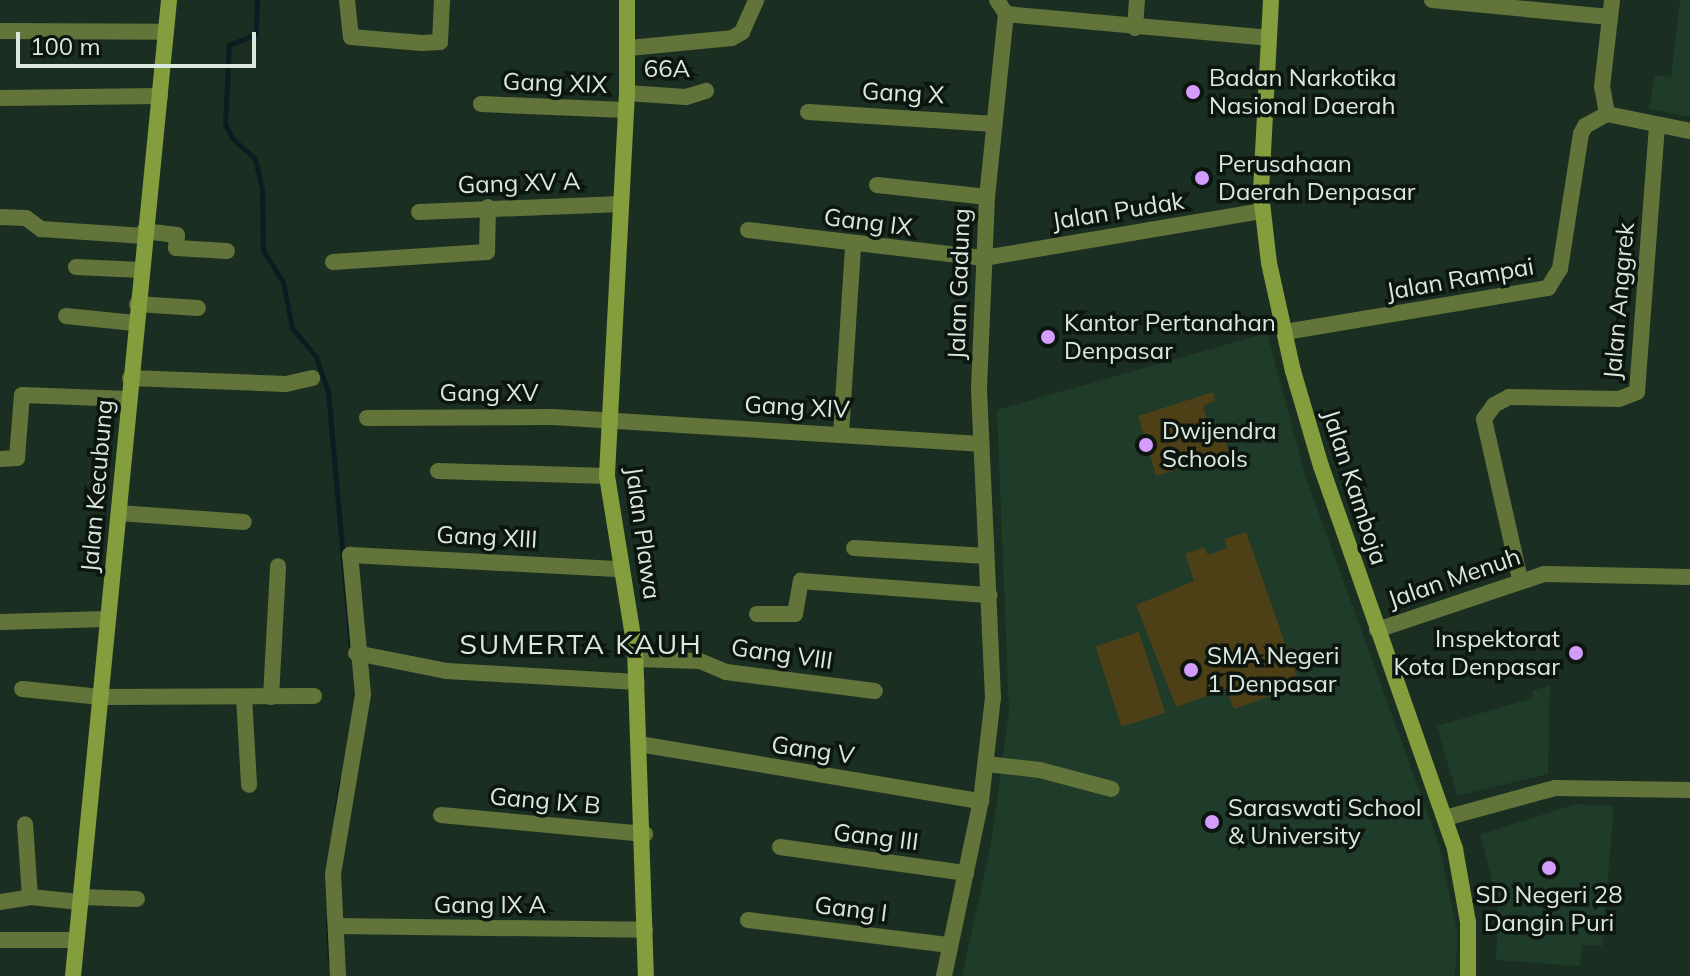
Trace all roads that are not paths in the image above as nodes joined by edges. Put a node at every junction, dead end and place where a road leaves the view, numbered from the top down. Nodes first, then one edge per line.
1 (169, 0) edge
2 (347, 0) edge
3 (442, 0) edge
4 (627, 0) edge
5 (756, 0) edge
6 (1137, 0) edge
7 (1271, 0) edge
8 (1432, 0) edge
9 (1001, 7) edge
10 (1611, 8) edge
11 (1135, 28) junction
12 (0, 31) edge
13 (166, 32) junction
14 (1268, 38) junction
15 (629, 48) junction
16 (706, 91) dead end
17 (160, 96) junction
18 (0, 98) edge
19 (627, 101) junction
20 (481, 104) dead end
21 (808, 112) dead end
22 (1607, 114) junction
23 (995, 124) junction
24 (1657, 126) junction
25 (1690, 131) edge
26 (877, 185) dead end
27 (987, 197) junction
28 (621, 204) junction
29 (488, 207) junction
30 (1261, 211) junction
31 (419, 212) dead end
32 (0, 217) edge
33 (748, 230) dead end
34 (144, 234) junction
35 (853, 246) junction
36 (227, 251) dead end
37 (984, 258) junction
38 (333, 262) dead end
39 (76, 267) dead end
40 (141, 270) junction
41 (137, 304) junction
42 (198, 308) dead end
43 (66, 316) dead end
44 (135, 323) junction
45 (1285, 332) junction
46 (130, 378) junction
47 (312, 378) dead end
48 (129, 399) junction
49 (367, 418) dead end
50 (611, 420) junction
51 (841, 433) junction
52 (980, 444) junction
53 (0, 459) edge
54 (438, 471) dead end
55 (607, 476) junction
56 (119, 513) junction
57 (244, 522) dead end
58 (854, 548) dead end
59 (986, 556) junction
60 (278, 566) dead end
61 (621, 569) junction
62 (1690, 577) edge
63 (1520, 579) junction
64 (989, 595) junction
65 (757, 614) dead end
66 (108, 619) junction
67 (0, 622) edge
68 (1377, 630) junction
69 (356, 653) junction
70 (636, 659) junction
71 (637, 682) junction
72 (22, 689) dead end
73 (875, 691) dead end
74 (314, 696) dead end
75 (101, 697) junction
76 (244, 697) junction
77 (271, 697) junction
78 (639, 744) junction
79 (986, 764) junction
80 (249, 785) dead end
81 (1112, 789) dead end
82 (1690, 790) edge
83 (981, 801) junction
84 (441, 815) dead end
85 (1445, 818) junction
86 (25, 824) dead end
87 (645, 834) junction
88 (780, 847) dead end
89 (966, 873) junction
90 (30, 897) junction
91 (81, 899) junction
92 (137, 899) dead end
93 (0, 902) edge
94 (748, 920) dead end
95 (336, 926) junction
96 (645, 930) junction
97 (0, 940) edge
98 (76, 940) junction
99 (949, 945) junction
100 (73, 976) edge
101 (338, 976) edge
102 (646, 976) edge
103 (944, 976) edge
104 (1468, 976) edge

1 - 13 street, Jalan Kecubung
2 - 3 street
4 - 15 street, Jalan Plawa
5 - 15 street
6 - 11 street
7 - 14 street, Jalan Kamboja
8 - 10 street
9 - 11 street
9 - 23 street, Jalan Gadung
10 - 22 street
11 - 14 street
12 - 13 street
13 - 17 street, Jalan Kecubung
14 - 30 street, Jalan Kamboja
15 - 19 street, Jalan Plawa
16 - 19 street, 66A
17 - 18 street
17 - 34 street, Jalan Kecubung
19 - 20 street, Gang XIX
19 - 28 street, Jalan Plawa
21 - 23 street, Gang X
22 - 24 street
22 - 45 street, Jalan Rampai
23 - 27 street, Jalan Gadung
24 - 25 street
24 - 63 street, Jalan Anggrek
26 - 27 street
27 - 37 street, Jalan Gadung
28 - 29 street, Gang XV A
28 - 50 street, Jalan Plawa
29 - 31 street, Gang XV A
29 - 38 street
30 - 37 street, Jalan Pudak
30 - 45 street, Jalan Kamboja
32 - 34 street
33 - 35 street, Gang IX
34 - 36 street
34 - 40 street, Jalan Kecubung
35 - 37 street, Gang IX
35 - 51 street
37 - 52 street, Jalan Gadung
39 - 40 street
40 - 41 street, Jalan Kecubung
41 - 42 street
41 - 44 street, Jalan Kecubung
43 - 44 street
44 - 46 street, Jalan Kecubung
45 - 68 street, Jalan Kamboja
46 - 47 street
46 - 48 street, Jalan Kecubung
48 - 53 street
48 - 56 street, Jalan Kecubung
49 - 50 street, Gang XV
50 - 51 street, Gang XIV
50 - 55 street, Jalan Plawa
51 - 52 street, Gang XIV
52 - 59 street, Jalan Gadung
54 - 55 street
55 - 61 street, Jalan Plawa
56 - 57 street
56 - 66 street, Jalan Kecubung
58 - 59 street
59 - 64 street, Jalan Gadung
60 - 77 street
61 - 69 street, Gang XIII
61 - 70 street, Jalan Plawa
62 - 63 street, Jalan Menuh
63 - 68 street, Jalan Menuh
64 - 65 street
64 - 79 street, Jalan Gadung
66 - 67 street
66 - 75 street, Jalan Kecubung
68 - 85 street, Jalan Kamboja
69 - 71 street
69 - 95 street
70 - 71 street, Jalan Plawa
70 - 73 street, Gang VIII
71 - 78 street, Jalan Plawa
72 - 75 street
74 - 77 street
75 - 76 street
75 - 91 street, Jalan Kecubung
76 - 77 street
76 - 80 street
78 - 83 street, Gang V
78 - 87 street, Jalan Plawa
79 - 81 street
79 - 83 street, Jalan Gadung
82 - 85 street
83 - 89 street, Jalan Gadung
84 - 87 street, Gang IX B
85 - 104 street, Jalan Kamboja
86 - 90 street
87 - 96 street, Jalan Plawa
88 - 89 street, Gang III
89 - 99 street, Jalan Gadung
90 - 91 street
90 - 93 street
91 - 92 street
91 - 98 street, Jalan Kecubung
94 - 99 street, Gang I
95 - 96 street, Gang IX A
95 - 101 street
96 - 102 street, Jalan Plawa
97 - 98 street
98 - 100 street, Jalan Kecubung
99 - 103 street, Jalan Gadung

